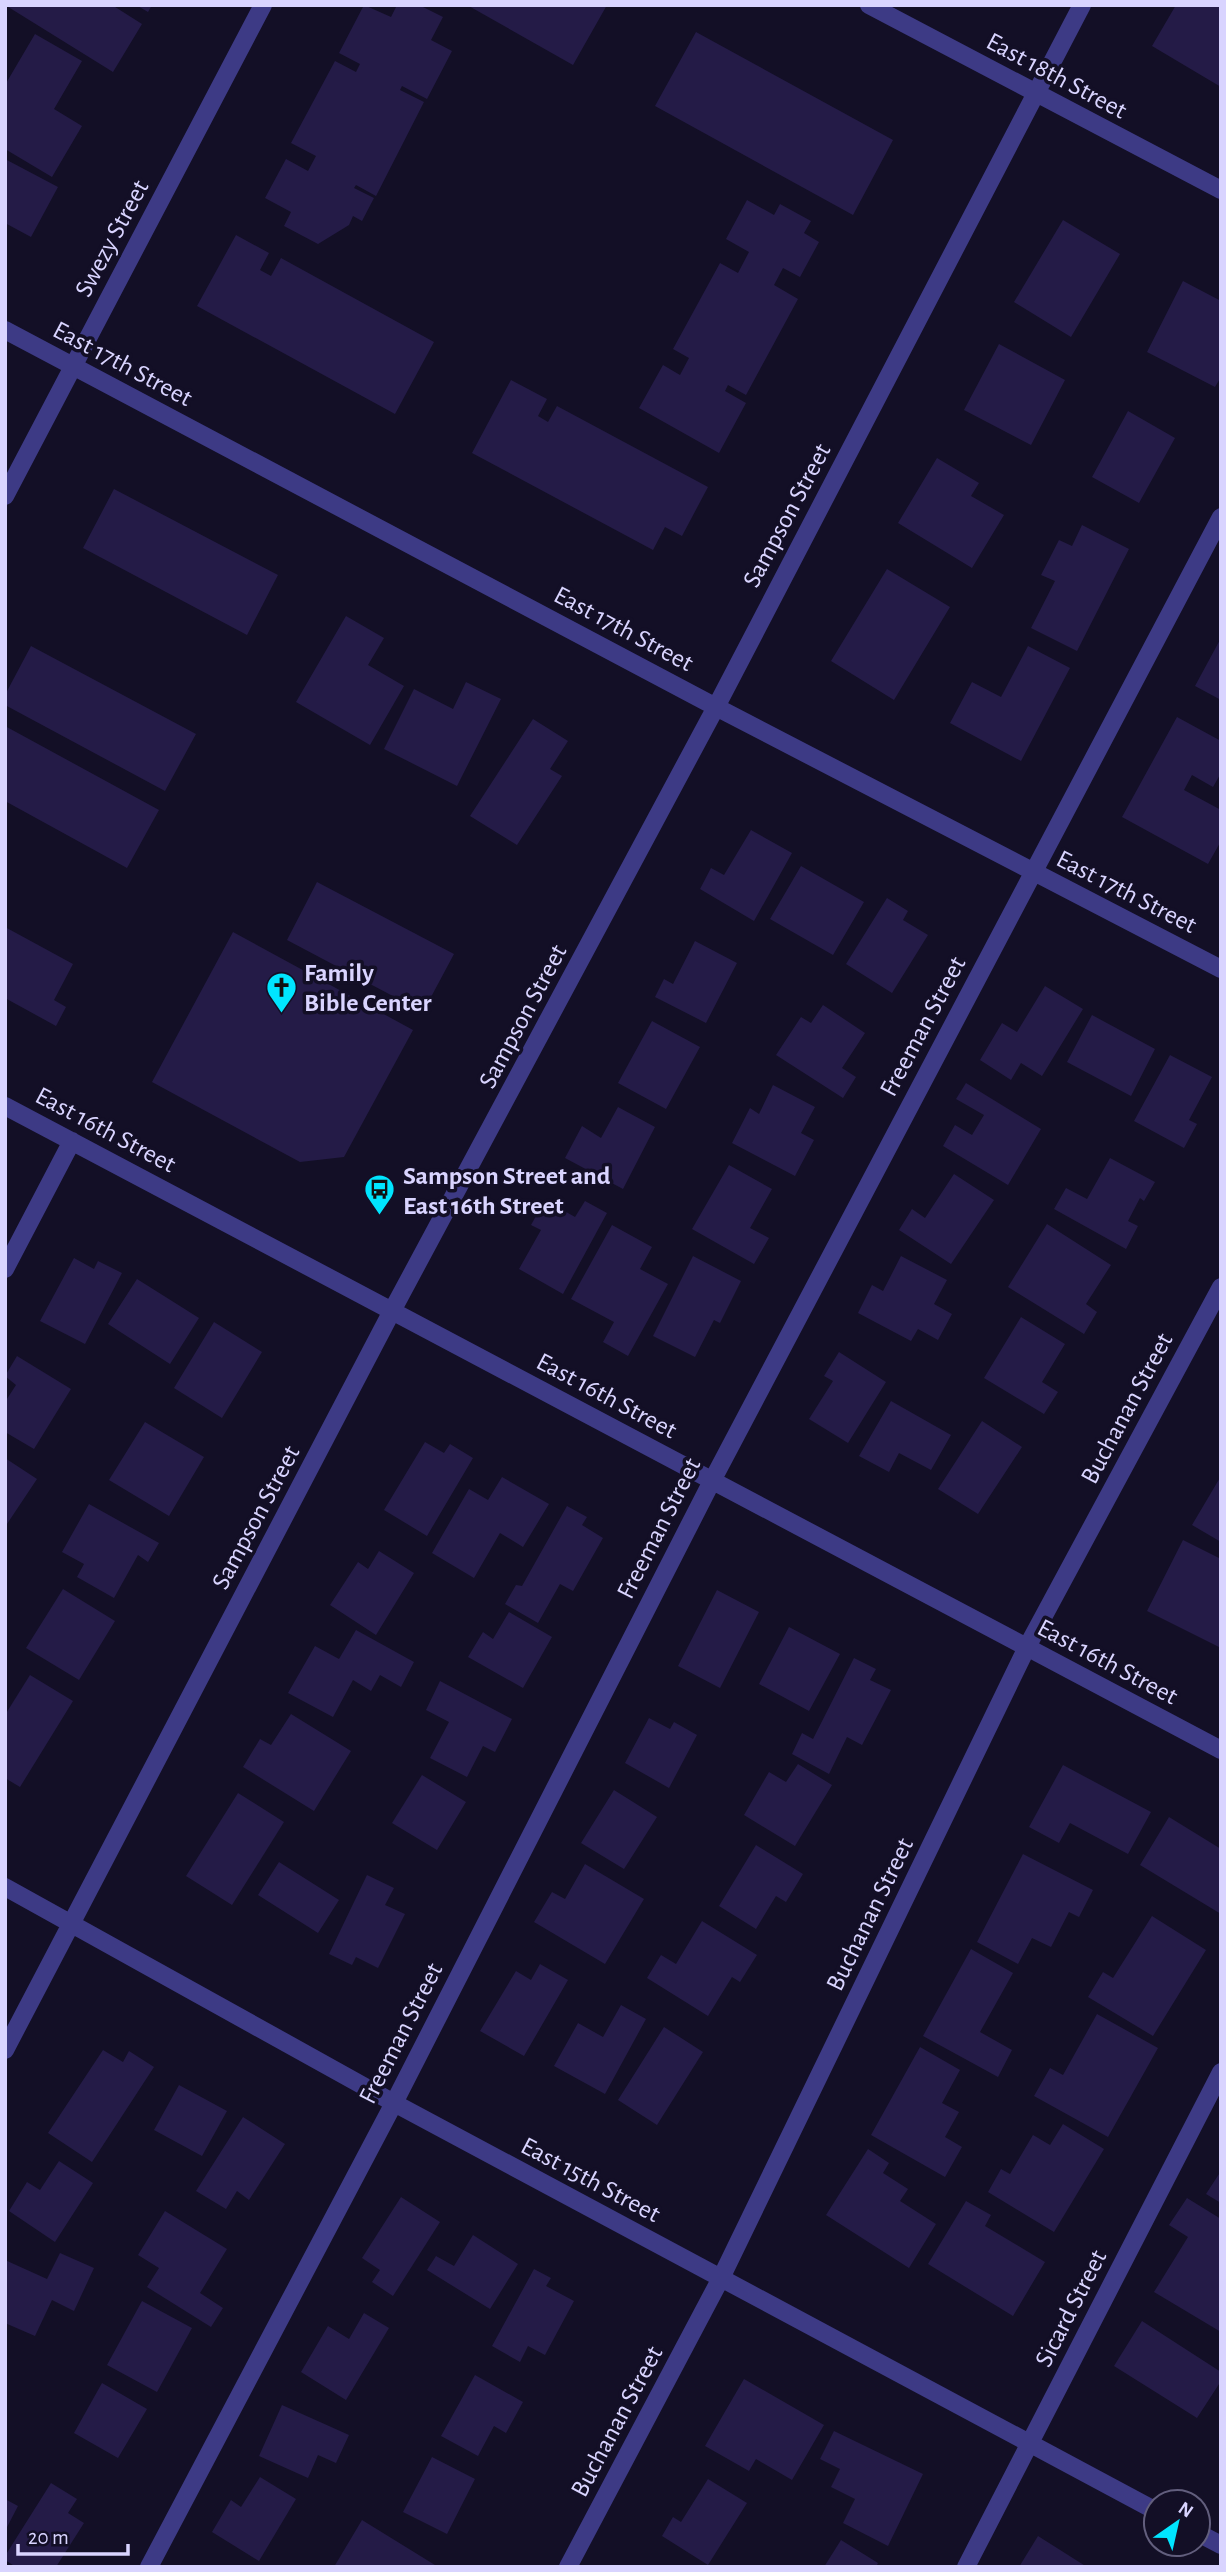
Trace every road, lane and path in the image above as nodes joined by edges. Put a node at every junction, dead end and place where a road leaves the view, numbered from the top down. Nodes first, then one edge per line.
1 (264, 5) edge
2 (869, 5) edge
3 (1082, 5) edge
4 (1035, 93) junction
5 (1221, 190) edge
6 (5, 330) edge
7 (73, 366) junction
8 (5, 496) edge
9 (1221, 517) edge
10 (716, 707) junction
11 (1032, 872) junction
12 (1221, 969) edge
13 (5, 1106) edge
14 (72, 1141) junction
15 (5, 1269) edge
16 (1221, 1287) edge
17 (392, 1311) junction
18 (712, 1480) junction
19 (1027, 1647) junction
20 (1221, 1750) edge
21 (5, 1887) edge
22 (73, 1924) junction
23 (5, 2050) edge
24 (1221, 2072) edge
25 (394, 2103) junction
26 (721, 2278) junction
27 (1030, 2444) junction
28 (1142, 2504) edge
29 (149, 2567) edge
30 (568, 2567) edge
31 (966, 2567) edge

1 - 7 street, Swezy Street
2 - 4 street, East 18th Street
3 - 4 street, Sampson Street
4 - 5 street, East 18th Street
4 - 10 street, Sampson Street
6 - 7 street, East 17th Street
7 - 8 street, Swezy Street
7 - 10 street, East 17th Street
9 - 11 street, Freeman Street
10 - 11 street, East 17th Street
10 - 17 street, Sampson Street
11 - 12 street, East 17th Street
11 - 18 street, Freeman Street
13 - 14 street, East 16th Street
14 - 15 street
14 - 17 street, East 16th Street
16 - 19 street, Buchanan Street
17 - 18 street, East 16th Street
17 - 22 street, Sampson Street
18 - 19 street, East 16th Street
18 - 25 street, Freeman Street
19 - 20 street, East 16th Street
19 - 26 street, Buchanan Street
21 - 22 street, East 15th Street
22 - 23 street, Sampson Street
22 - 25 street, East 15th Street
24 - 27 street, Sicard Street
25 - 26 street, East 15th Street
25 - 29 street, Freeman Street
26 - 27 street, East 15th Street
26 - 30 street, Buchanan Street
27 - 28 street, East 15th Street
27 - 31 street, Sicard Street

